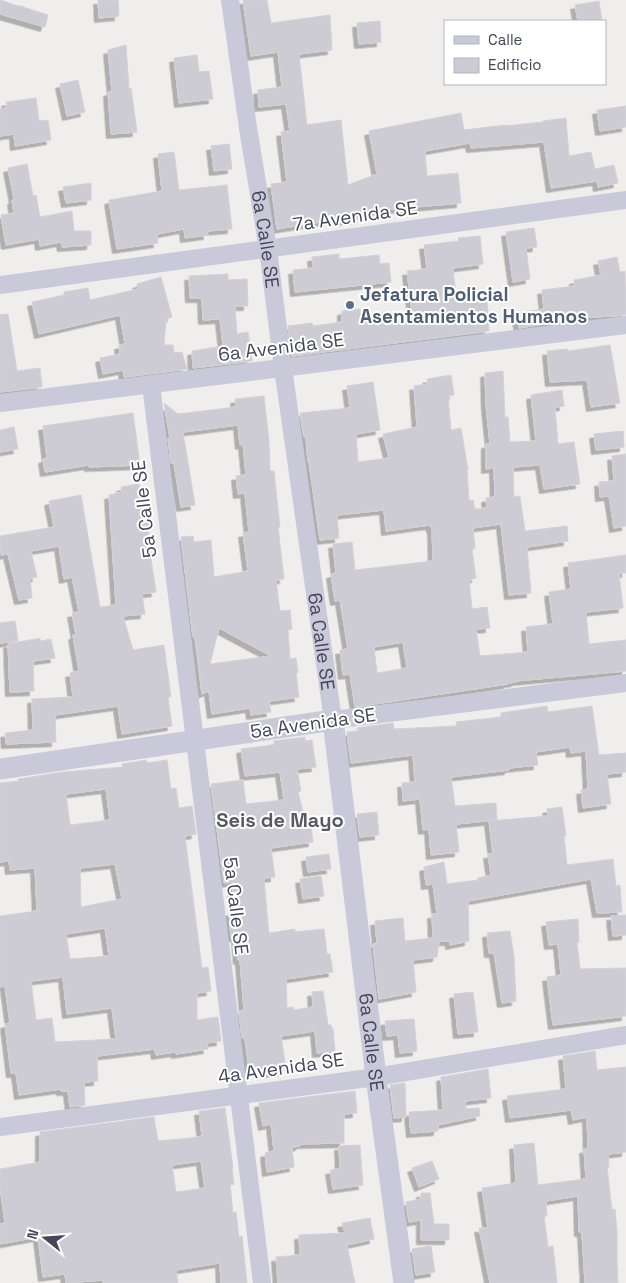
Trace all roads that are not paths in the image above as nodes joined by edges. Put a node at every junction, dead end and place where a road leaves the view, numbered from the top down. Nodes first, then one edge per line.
1 (230, 0) edge
2 (626, 200) edge
3 (268, 249) junction
4 (0, 285) edge
5 (626, 325) edge
6 (283, 368) junction
7 (151, 384) junction
8 (0, 404) edge
9 (626, 683) edge
10 (333, 720) junction
11 (194, 740) junction
12 (0, 769) edge
13 (626, 1035) edge
14 (376, 1077) junction
15 (240, 1095) junction
16 (0, 1127) edge
17 (262, 1283) edge
18 (404, 1283) edge

1 - 3 street, 6a Calle SE
2 - 3 street, 7a Avenida SE
3 - 4 street, 7a Avenida SE
3 - 6 street, 6a Calle SE
5 - 6 street, 6a Avenida SE
6 - 7 street, 6a Avenida SE
6 - 10 street, 6a Calle SE
7 - 8 street, 6a Avenida SE
7 - 11 street, 5a Calle SE
9 - 10 street, 5a Avenida SE
10 - 11 street, 5a Avenida SE
10 - 14 street, 6a Calle SE
11 - 12 street, 5a Avenida SE
11 - 15 street, 5a Calle SE
13 - 14 street, 4a Avenida SE
14 - 15 street, 4a Avenida SE
14 - 18 street, 6a Calle SE
15 - 16 street, 4a Avenida SE
15 - 17 street, 5a Calle SE

